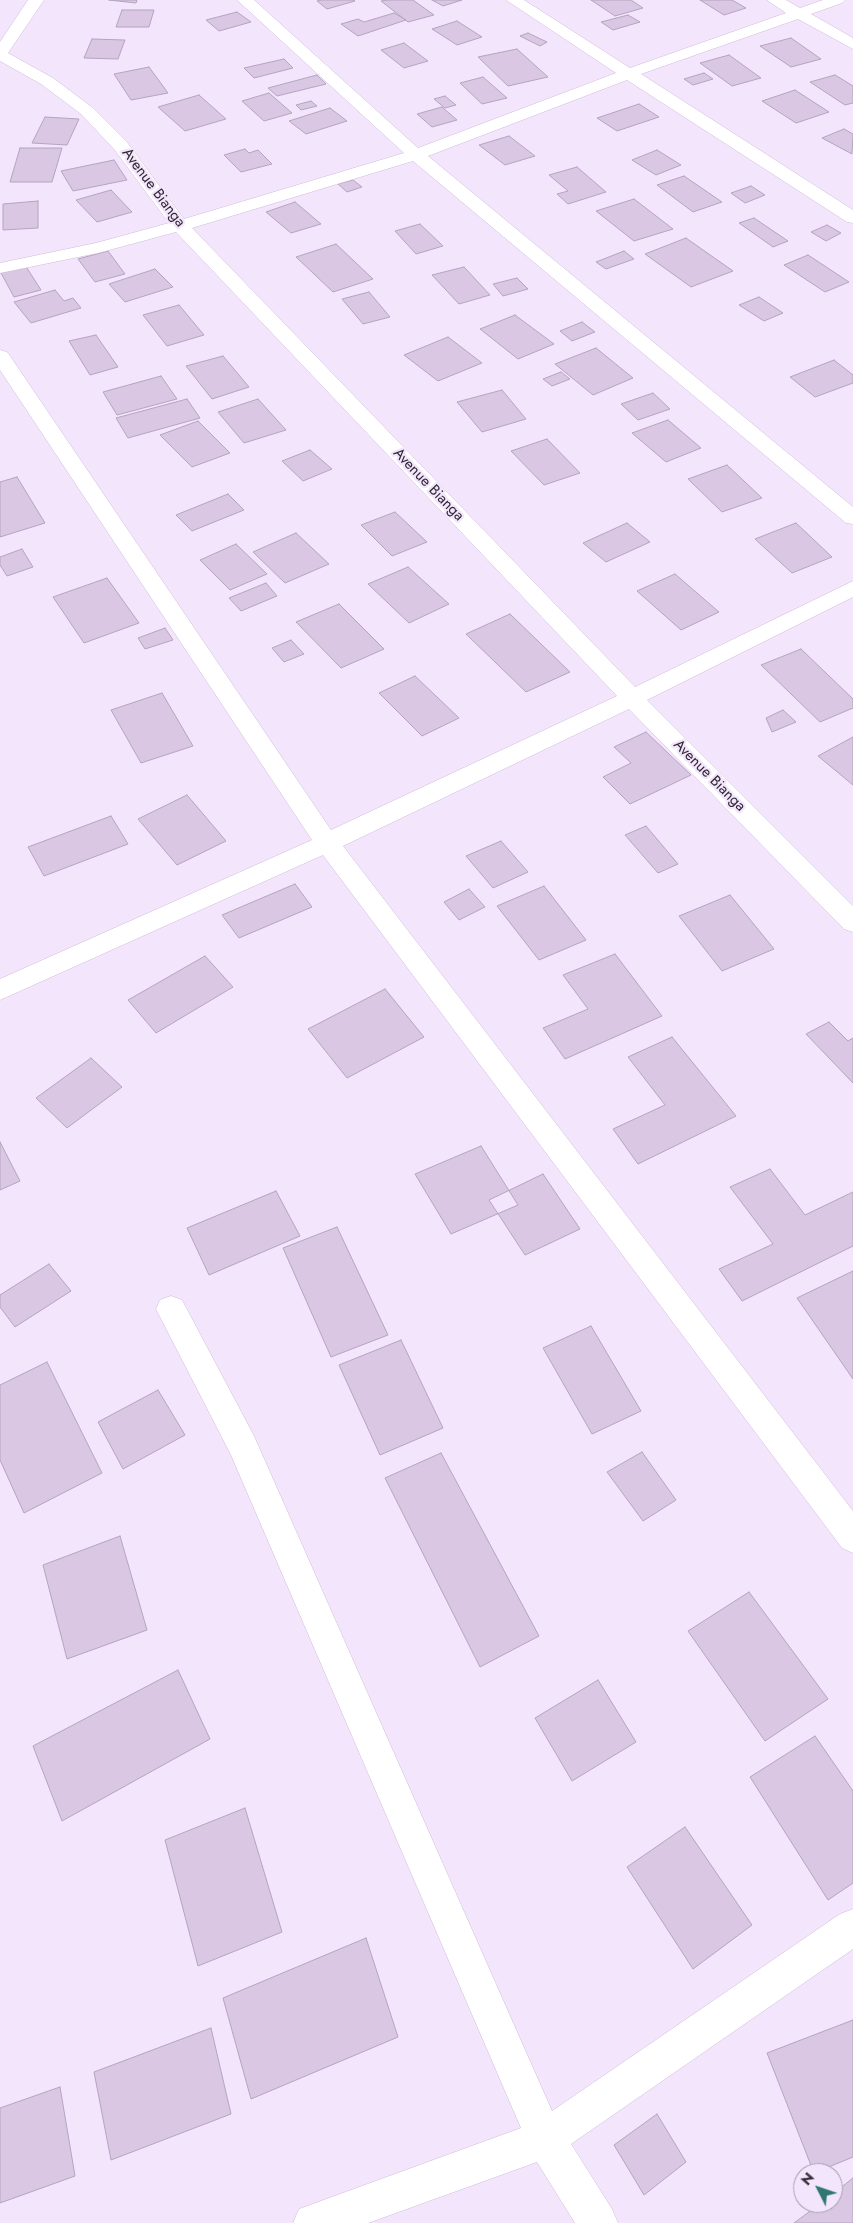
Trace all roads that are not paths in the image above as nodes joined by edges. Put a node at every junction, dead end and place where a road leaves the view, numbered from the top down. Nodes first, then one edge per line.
1 (36, 0) edge
2 (245, 0) edge
3 (514, 0) edge
4 (775, 0) edge
5 (837, 0) edge
6 (797, 13) junction
7 (853, 44) edge
8 (0, 54) edge
9 (627, 74) junction
10 (416, 155) junction
11 (853, 218) edge
12 (180, 226) junction
13 (0, 268) edge
14 (0, 356) edge
15 (853, 518) edge
16 (853, 588) edge
17 (632, 698) junction
18 (327, 843) junction
19 (853, 922) edge
20 (0, 990) edge
21 (171, 1309) dead end
22 (853, 1538) edge
23 (853, 1927) edge
24 (545, 2139) junction
25 (313, 2223) edge
26 (598, 2223) edge

1 - 8 street
2 - 10 street
3 - 9 street
4 - 6 street
5 - 6 street
6 - 7 street
6 - 9 street
8 - 12 street, Avenue Bianga
9 - 10 street
9 - 11 street
10 - 12 street
10 - 15 street
12 - 13 street
12 - 17 street, Avenue Bianga
14 - 18 street
16 - 17 street
17 - 18 street
17 - 19 street, Avenue Bianga
18 - 20 street
18 - 22 street
21 - 24 street
23 - 24 street
24 - 25 street
24 - 26 street

